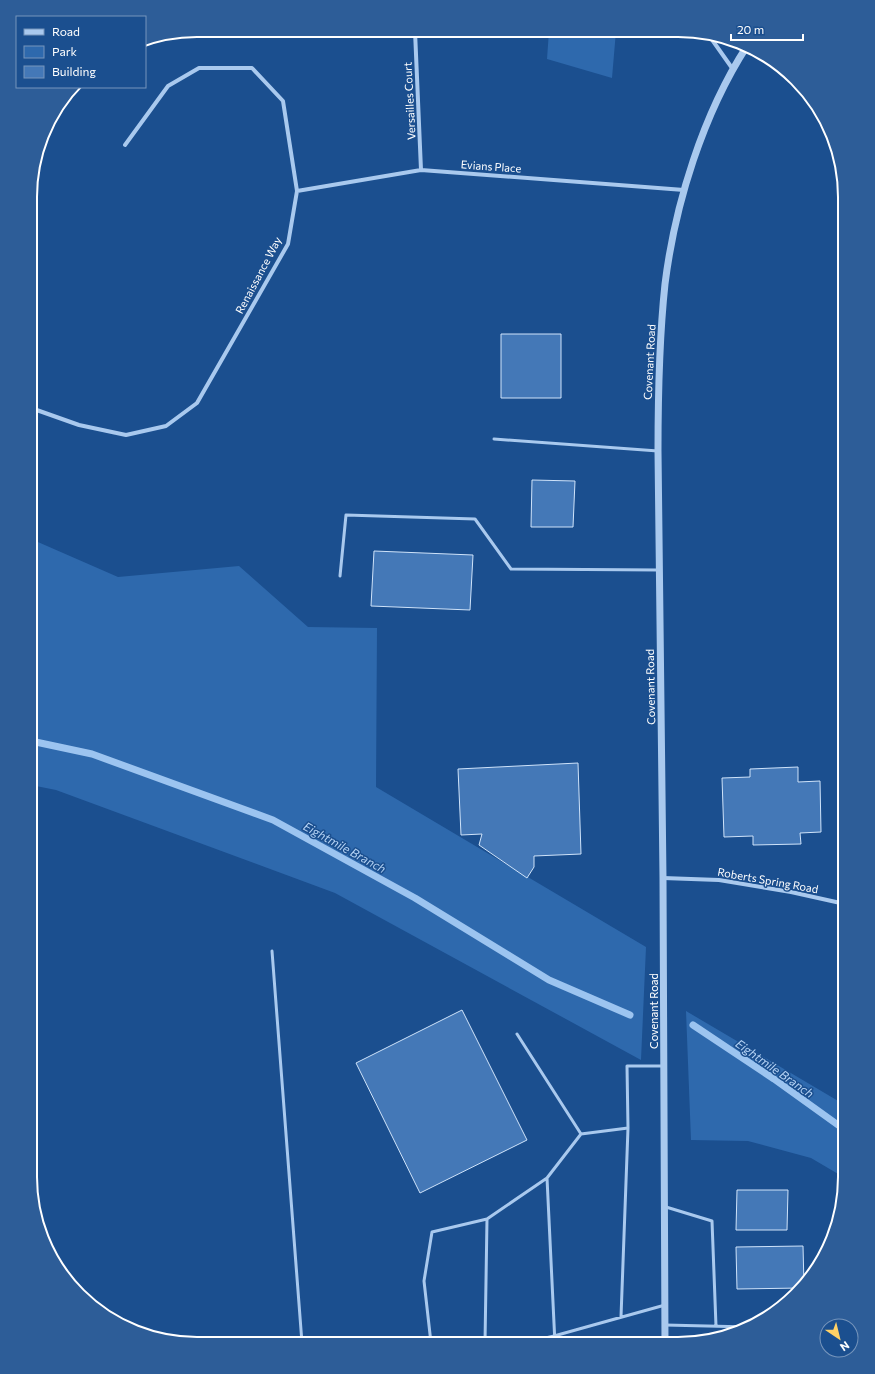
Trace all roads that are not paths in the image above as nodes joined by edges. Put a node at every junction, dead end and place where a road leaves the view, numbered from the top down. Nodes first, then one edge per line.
1 (415, 37) edge
2 (713, 41) edge
3 (743, 51) edge
4 (732, 68) junction
5 (125, 145) dead end
6 (421, 170) junction
7 (684, 190) junction
8 (297, 191) junction
9 (37, 410) edge
10 (494, 439) dead end
11 (658, 451) junction
12 (659, 570) junction
13 (340, 576) dead end
14 (663, 878) junction
15 (838, 902) edge
16 (272, 950) dead end
17 (517, 1034) dead end
18 (664, 1066) junction
19 (628, 1128) junction
20 (582, 1134) junction
21 (547, 1178) junction
22 (665, 1206) junction
23 (487, 1219) junction
24 (665, 1305) junction
25 (621, 1317) junction
26 (665, 1325) junction
27 (716, 1326) junction
28 (734, 1327) edge
29 (554, 1336) junction
30 (302, 1337) edge
31 (430, 1337) edge
32 (485, 1337) edge
33 (550, 1337) edge
34 (665, 1337) edge

1 - 6 street, Versailles Court
2 - 4 street
3 - 4 street, Covenant Road
4 - 7 street, Covenant Road
5 - 8 street, Renaissance Way
6 - 7 street, Evians Place
6 - 8 street, Evians Place
7 - 11 street, Covenant Road
8 - 9 street, Renaissance Way
10 - 11 lane
11 - 12 street, Covenant Road
12 - 13 lane
12 - 14 street, Covenant Road
14 - 15 street, Roberts Spring Road
14 - 18 street, Covenant Road
16 - 30 lane
17 - 20 lane
18 - 19 lane
18 - 22 street, Covenant Road
19 - 20 lane
19 - 25 lane
20 - 21 lane
21 - 23 lane
21 - 29 lane
22 - 24 street, Covenant Road
22 - 27 lane
23 - 31 lane
23 - 32 lane
24 - 25 lane
24 - 26 street, Covenant Road
25 - 29 lane
26 - 27 lane
26 - 34 street, Covenant Road
27 - 28 lane
29 - 33 lane

